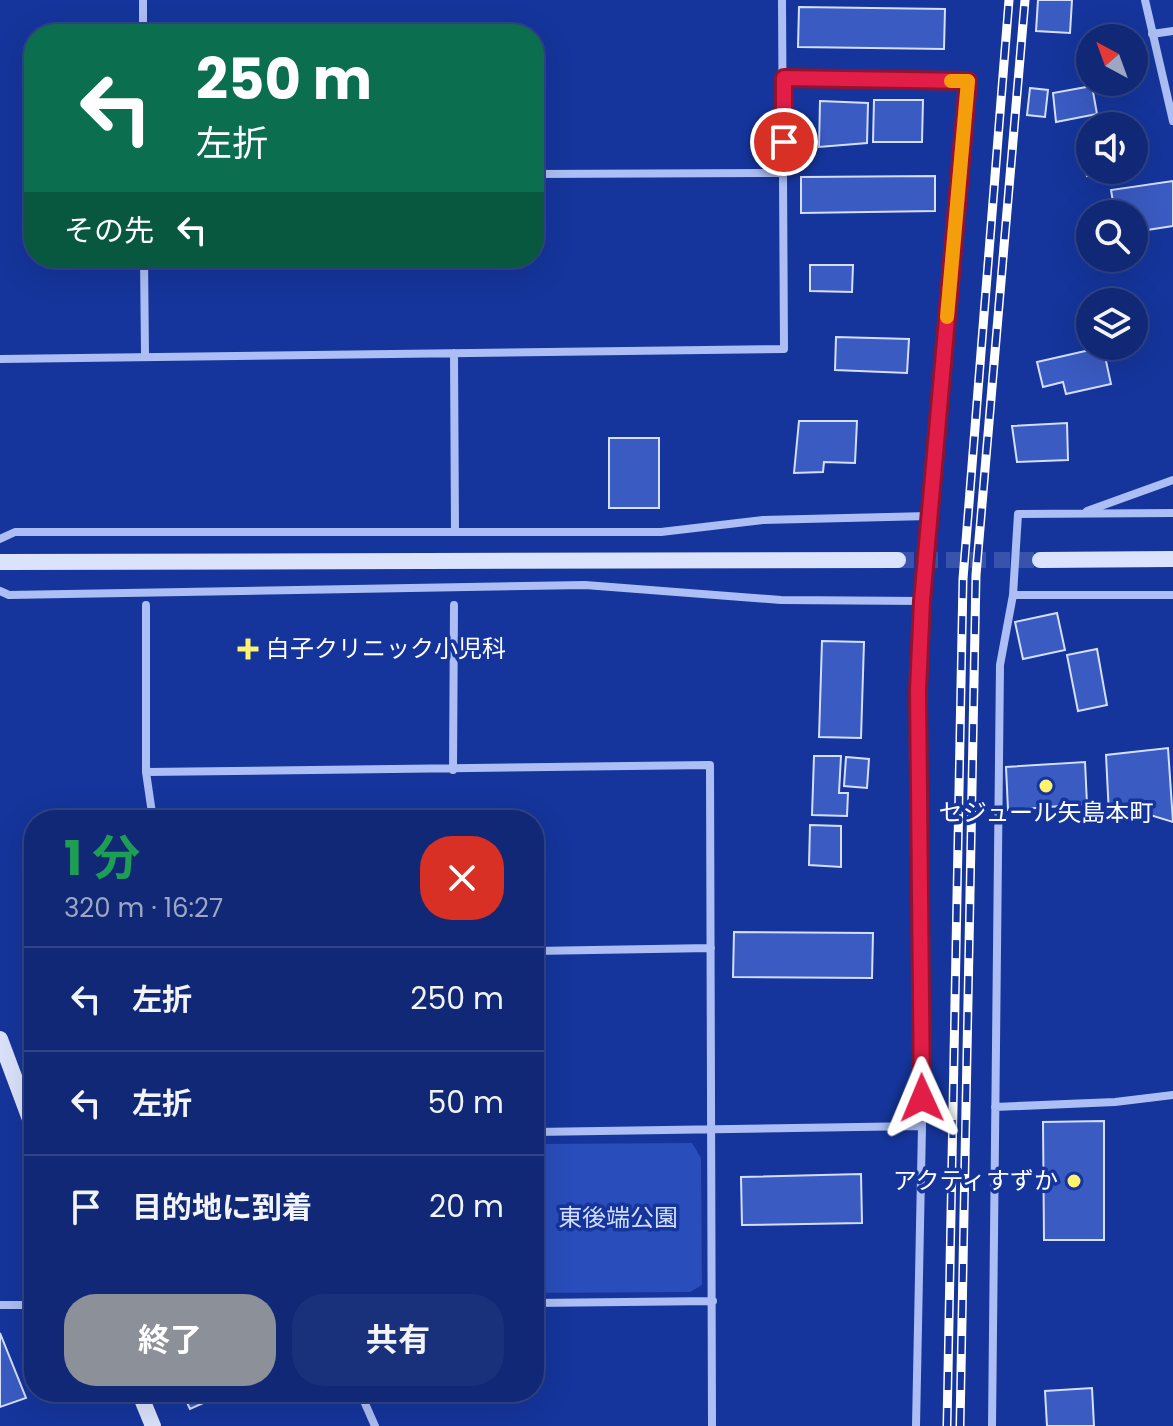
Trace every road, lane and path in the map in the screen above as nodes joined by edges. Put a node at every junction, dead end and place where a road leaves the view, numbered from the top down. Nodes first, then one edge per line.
1 (143, 0) edge
2 (782, 0) edge
3 (1145, 0) edge
4 (143, 24) edge
5 (1173, 31) edge
6 (1152, 34) junction
7 (784, 78) junction
8 (1173, 121) edge
9 (783, 173) junction
10 (544, 174) edge
11 (144, 268) edge
12 (454, 353) junction
13 (145, 354) junction
14 (0, 359) edge
15 (1173, 480) edge
16 (1173, 513) edge
17 (1079, 514) junction
18 (929, 516) junction
19 (455, 532) junction
20 (0, 539) edge
21 (1173, 559) edge
22 (898, 560) tunnel mouth
23 (1040, 560) tunnel mouth
24 (0, 562) edge
25 (0, 591) edge
26 (1013, 595) junction
27 (1173, 595) edge
28 (922, 601) junction
29 (146, 605) dead end
30 (454, 605) dead end
31 (453, 770) junction
32 (146, 772) junction
33 (152, 810) edge
34 (711, 948) junction
35 (544, 951) edge
36 (0, 1039) edge
37 (1173, 1095) edge
38 (24, 1103) edge
39 (995, 1107) junction
40 (922, 1126) junction
41 (710, 1129) junction
42 (544, 1132) edge
43 (713, 1301) junction
44 (544, 1303) edge
45 (0, 1305) edge
46 (24, 1305) edge
47 (143, 1402) edge
48 (364, 1402) edge
49 (153, 1426) edge
50 (375, 1426) edge
51 (712, 1426) edge
52 (916, 1426) edge
53 (992, 1426) edge

1 - 4 street
2 - 7 street
3 - 6 street
5 - 6 street
6 - 8 street
7 - 9 street
7 - 18 street
9 - 10 street
9 - 12 street
11 - 13 street
12 - 13 street
12 - 19 street
13 - 14 street
15 - 17 street
16 - 17 street
17 - 26 street
18 - 19 street
18 - 28 street
19 - 20 street
21 - 23 street
22 - 24 street
25 - 28 street
26 - 27 street
26 - 39 street
28 - 40 street
29 - 32 street
30 - 31 street
31 - 32 street
31 - 34 street
32 - 33 street
34 - 35 street
34 - 41 street
36 - 38 street
37 - 39 street
39 - 53 street
40 - 41 street
40 - 52 street
41 - 42 street
41 - 43 street
43 - 44 street
43 - 51 street
45 - 46 street
47 - 49 street
48 - 50 street

